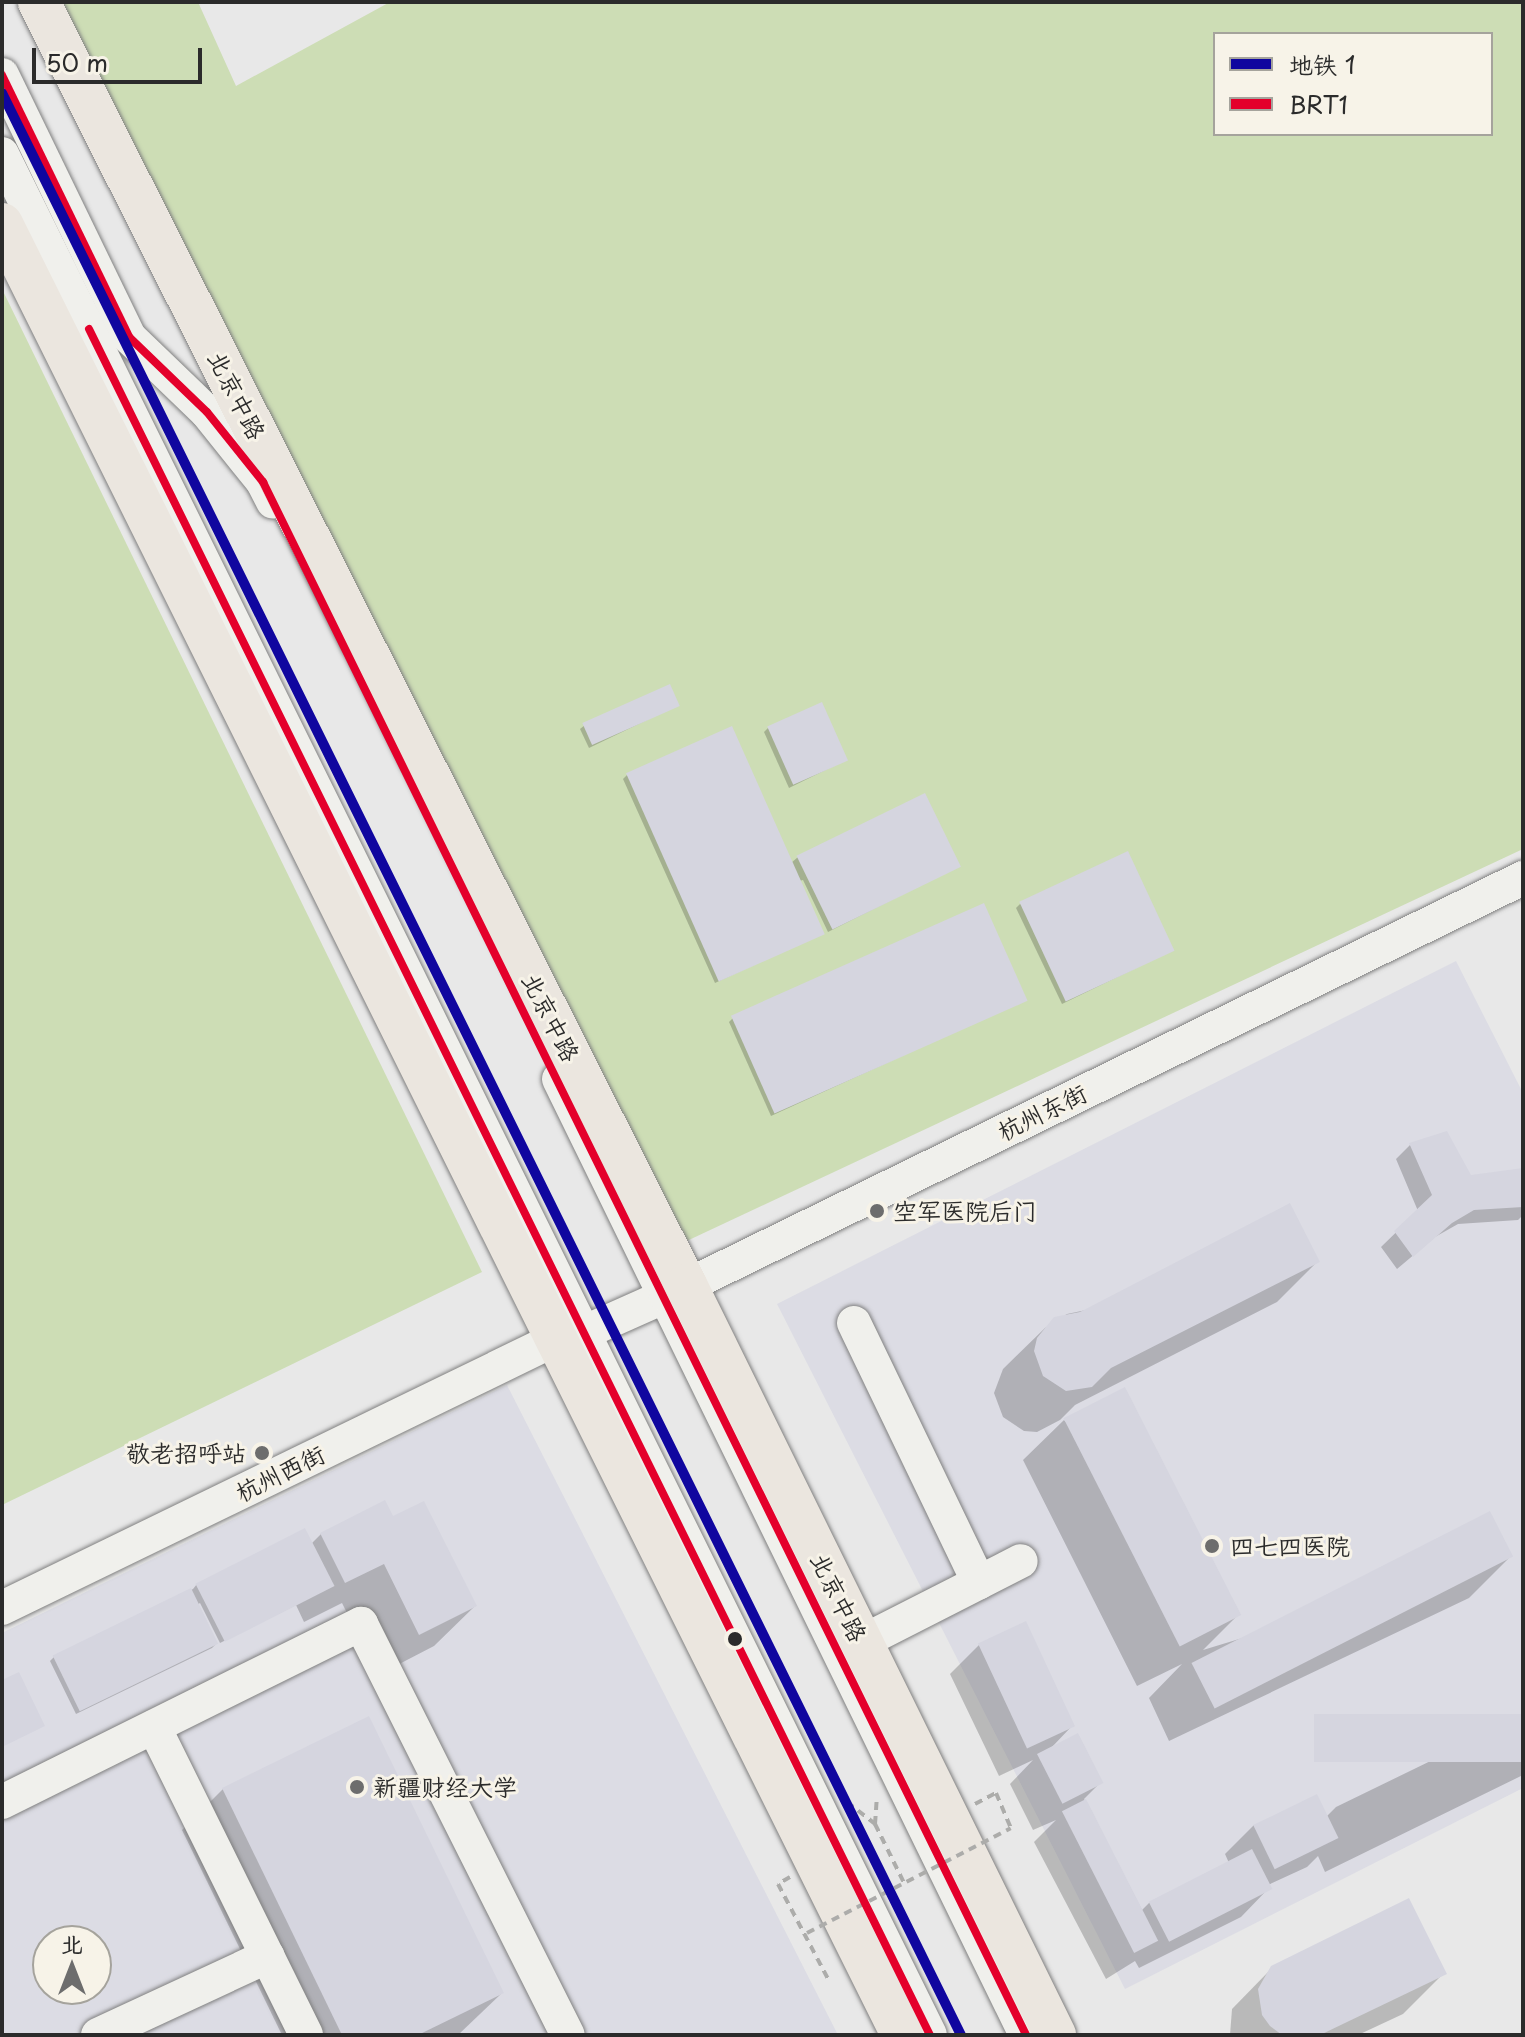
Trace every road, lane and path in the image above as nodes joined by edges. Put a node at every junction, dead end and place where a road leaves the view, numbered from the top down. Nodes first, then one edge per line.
1 (39, 2) edge
2 (2, 75) edge
3 (2, 154) edge
4 (2, 224) edge
5 (1523, 878) edge
6 (676, 1291) junction
7 (854, 1323) dead end
8 (571, 1335) junction
9 (1021, 1561) dead end
10 (979, 1583) junction
11 (2, 1608) edge
12 (862, 1642) junction
13 (154, 1727) junction
14 (878, 1785) dead end
15 (997, 1797) dead end
16 (844, 1799) dead end
17 (2, 1802) edge
18 (875, 1824) junction
19 (904, 1883) junction
20 (778, 1884) dead end
21 (807, 1933) junction
22 (268, 1956) junction
23 (828, 1979) dead end
24 (98, 2035) edge
25 (306, 2035) edge
26 (568, 2035) edge
27 (902, 2035) edge
28 (930, 2035) edge
29 (1026, 2035) edge
30 (1055, 2035) edge

1 - 6 main road, 北京中路
2 - 6 street
3 - 8 street
4 - 8 main road
5 - 6 street, 杭州东街
6 - 8 street, 杭州东街
6 - 12 main road, 北京中路
6 - 29 street
7 - 10 street
8 - 11 street, 杭州西街
8 - 27 main road
8 - 28 street
9 - 10 street
10 - 12 street
12 - 30 main road, 北京中路
13 - 17 street
13 - 22 street
13 - 26 street
14 - 18 path
15 - 19 path, bridge
16 - 18 path
18 - 19 path
19 - 21 path, bridge
20 - 21 path
21 - 23 path
22 - 24 street
22 - 25 street

